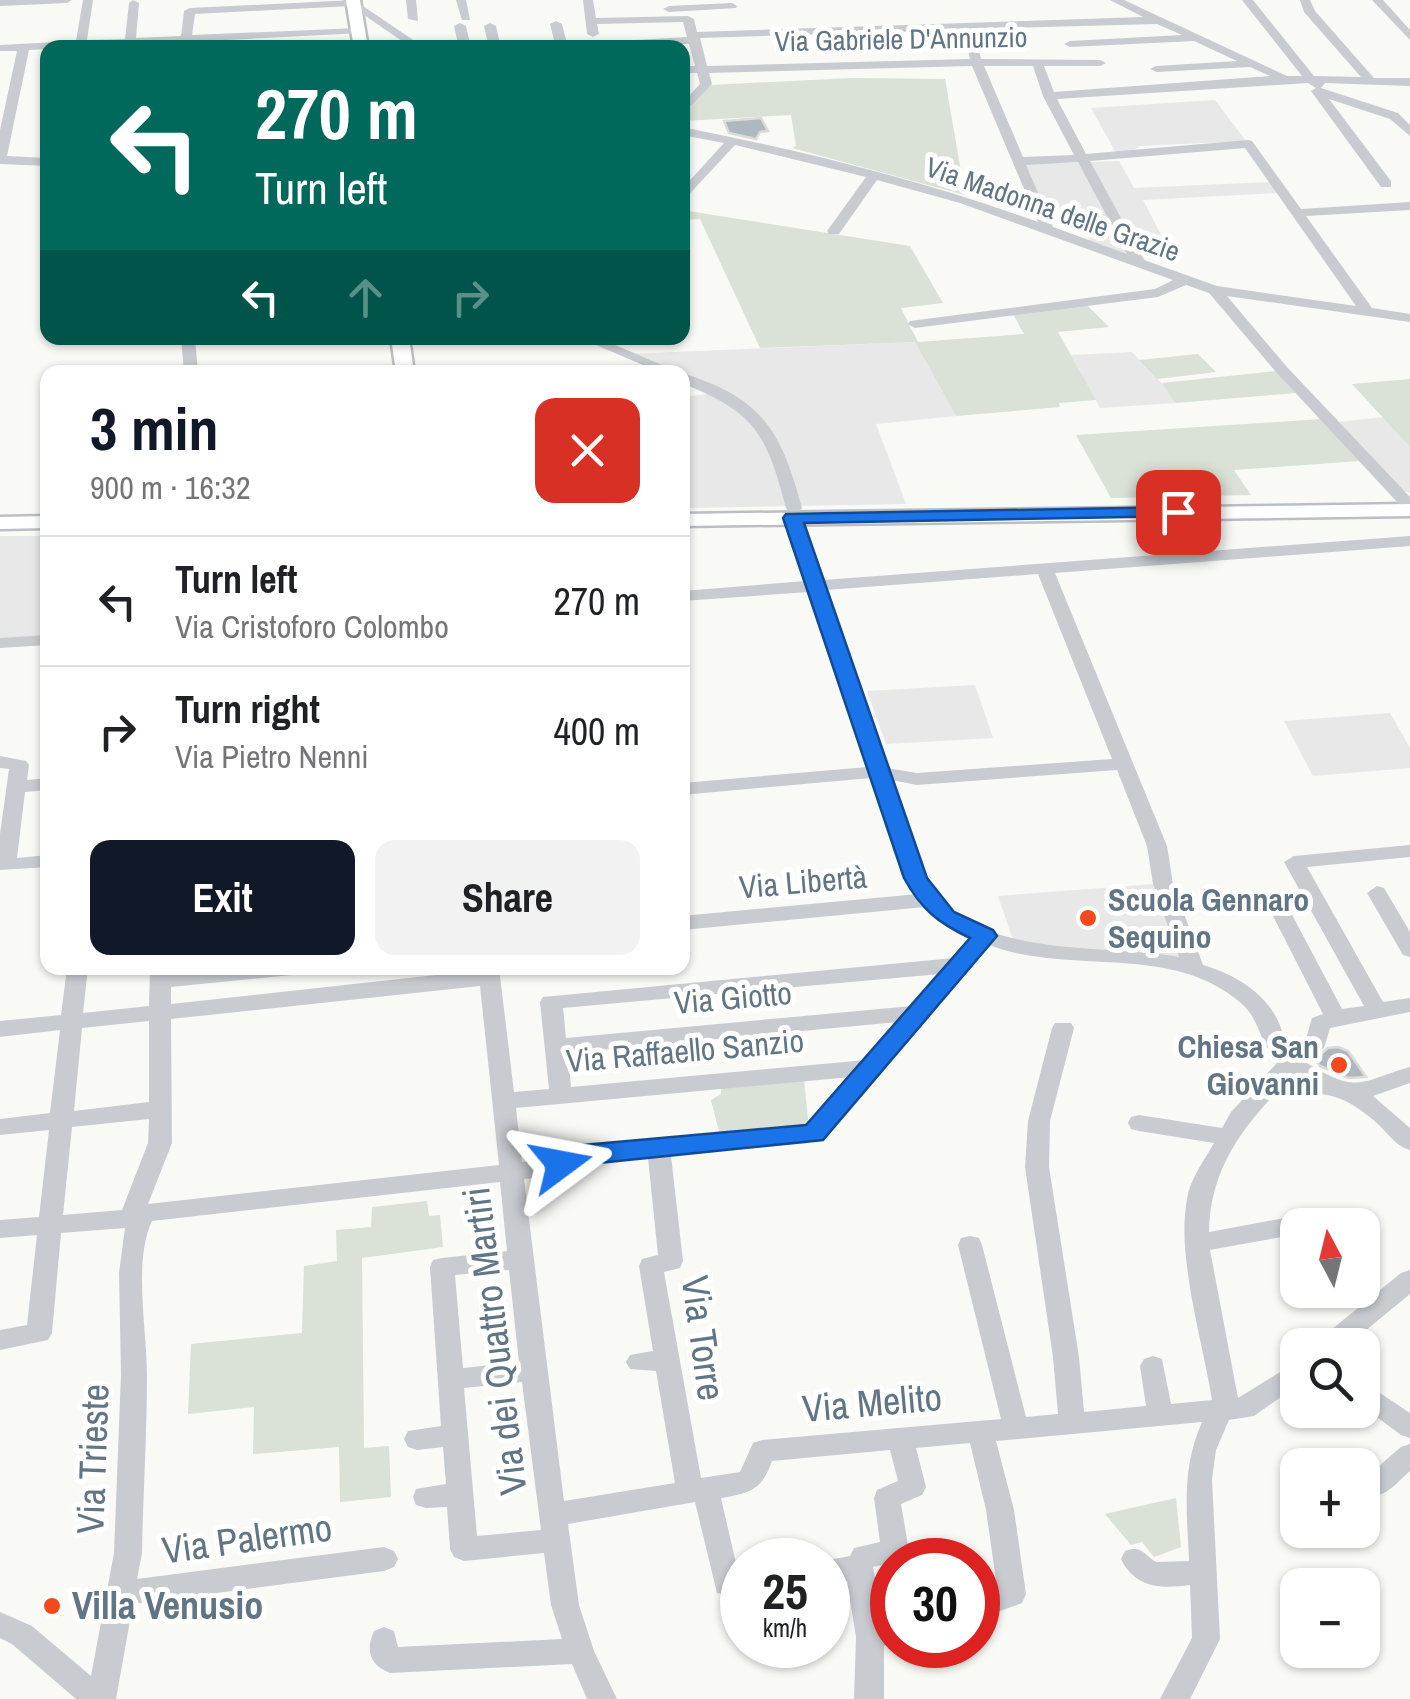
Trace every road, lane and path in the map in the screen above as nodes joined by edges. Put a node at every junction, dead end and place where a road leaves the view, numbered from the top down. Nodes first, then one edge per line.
1 (68, 0) edge
2 (88, 0) edge
3 (411, 0) edge
4 (461, 0) edge
5 (599, 0) edge
6 (1115, 0) edge
7 (1247, 0) edge
8 (1305, 0) edge
9 (1377, 0) edge
10 (353, 2) edge
11 (0, 3) edge
12 (134, 3) dead end
13 (251, 4) edge
14 (732, 6) dead end
15 (590, 8) edge
16 (414, 19) dead end
17 (1162, 20) junction
18 (556, 24) dead end
19 (1021, 25) junction
20 (490, 26) dead end
21 (968, 26) junction
22 (358, 31) junction
23 (1030, 37) dead end
24 (1200, 37) junction
25 (1410, 37) edge
26 (695, 38) junction
27 (186, 39) junction
28 (82, 40) edge
29 (130, 40) edge
30 (167, 40) edge
31 (197, 40) edge
32 (243, 40) edge
33 (360, 40) edge
34 (408, 40) edge
35 (464, 40) edge
36 (493, 40) edge
37 (560, 40) edge
38 (595, 40) edge
39 (677, 40) edge
40 (1070, 44) dead end
41 (24, 47) junction
42 (40, 47) edge
43 (0, 48) edge
44 (1042, 58) junction
45 (976, 61) junction
46 (1100, 63) dead end
47 (1253, 64) junction
48 (703, 69) junction
49 (1156, 69) dead end
50 (690, 70) edge
51 (1291, 80) junction
52 (1372, 82) junction
53 (1410, 82) edge
54 (1322, 88) junction
55 (690, 93) edge
56 (1050, 96) junction
57 (690, 132) edge
58 (1410, 132) edge
59 (733, 140) junction
60 (0, 159) edge
61 (1083, 160) junction
62 (1018, 161) junction
63 (40, 162) edge
64 (874, 175) junction
65 (1386, 184) dead end
66 (690, 189) edge
67 (1410, 206) edge
68 (1297, 212) junction
69 (1047, 228) junction
70 (834, 231) dead end
71 (1138, 264) junction
72 (1182, 281) junction
73 (1214, 290) junction
74 (1368, 313) junction
75 (1410, 318) edge
76 (915, 324) dead end
77 (604, 345) edge
78 (654, 365) edge
79 (690, 381) edge
80 (1408, 504) edge
81 (690, 510) edge
82 (794, 513) junction
83 (690, 520) edge
84 (0, 522) edge
85 (40, 522) edge
86 (0, 533) edge
87 (40, 533) edge
88 (1410, 541) edge
89 (1044, 567) junction
90 (818, 586) junction
91 (690, 595) edge
92 (40, 640) edge
93 (0, 643) edge
94 (0, 762) edge
95 (1113, 765) dead end
96 (878, 772) junction
97 (40, 785) edge
98 (16, 787) junction
99 (690, 789) edge
100 (1410, 851) edge
101 (40, 862) edge
102 (3, 865) edge
103 (1376, 893) dead end
104 (928, 900) junction
105 (1283, 916) dead end
106 (690, 922) edge
107 (985, 936) junction
108 (1410, 950) edge
109 (960, 965) junction
110 (1194, 969) junction
111 (76, 975) edge
112 (161, 975) edge
113 (472, 975) edge
114 (489, 975) edge
115 (1410, 1004) edge
116 (1377, 1010) junction
117 (159, 1012) junction
118 (918, 1013) junction
119 (1336, 1018) junction
120 (72, 1021) junction
121 (1063, 1028) dead end
122 (0, 1029) edge
123 (555, 1047) junction
124 (1284, 1055) junction
125 (871, 1067) junction
126 (1410, 1075) edge
127 (1327, 1085) junction
128 (1268, 1090) junction
129 (1357, 1093) junction
130 (561, 1095) junction
131 (505, 1100) junction
132 (162, 1109) junction
133 (62, 1120) junction
134 (1139, 1124) dead end
135 (0, 1127) edge
136 (1228, 1136) junction
137 (1410, 1142) edge
138 (659, 1149) junction
139 (513, 1172) junction
140 (135, 1212) junction
141 (50, 1224) junction
142 (1280, 1228) edge
143 (0, 1229) edge
144 (1197, 1244) junction
145 (970, 1246) dead end
146 (521, 1259) junction
147 (1410, 1280) edge
148 (1351, 1328) edge
149 (0, 1340) edge
150 (666, 1360) junction
151 (639, 1362) dead end
152 (1153, 1366) dead end
153 (536, 1370) junction
154 (452, 1379) junction
155 (1280, 1385) edge
156 (1380, 1404) edge
157 (1223, 1412) junction
158 (1160, 1417) junction
159 (1072, 1422) junction
160 (1016, 1427) junction
161 (1410, 1427) edge
162 (980, 1430) junction
163 (456, 1435) junction
164 (417, 1439) dead end
165 (900, 1439) junction
166 (1410, 1455) edge
167 (1380, 1481) edge
168 (698, 1490) junction
169 (460, 1494) junction
170 (426, 1498) dead end
171 (554, 1527) junction
172 (1135, 1558) dead end
173 (384, 1559) dead end
174 (720, 1561) edge
175 (859, 1567) junction
176 (850, 1568) edge
177 (1202, 1570) junction
178 (120, 1593) junction
179 (1000, 1599) edge
180 (870, 1600) edge
181 (0, 1625) edge
182 (384, 1640) dead end
183 (580, 1651) junction
184 (875, 1668) edge
185 (99, 1699) edge
186 (602, 1699) edge
187 (869, 1699) edge
188 (1175, 1699) edge

1 - 11 street
2 - 28 street
3 - 16 street
4 - 35 street
5 - 15 street
6 - 17 street
7 - 54 street
8 - 52 street
9 - 25 street
10 - 13 street
10 - 22 main road
10 - 34 street
12 - 29 street
13 - 27 street
14 - 15 street
15 - 26 street
15 - 38 street
17 - 19 street
17 - 24 street
18 - 37 street
19 - 21 street
19 - 23 street
20 - 36 street
21 - 26 street
21 - 45 street
22 - 32 street
22 - 33 main road
24 - 40 street
24 - 47 street
26 - 39 street
26 - 48 street
27 - 30 street
27 - 31 street
41 - 42 street
41 - 43 street
41 - 60 street
44 - 45 street, Via Gabriele D'Annunzio
44 - 46 street, Via Gabriele D'Annunzio
44 - 56 street
45 - 48 street, Via Gabriele D'Annunzio
45 - 62 street
47 - 49 street
47 - 51 street
48 - 50 street, Via Gabriele D'Annunzio
48 - 55 street
51 - 54 street
51 - 56 street
52 - 53 street
52 - 54 street
54 - 58 street
54 - 65 street
56 - 61 street
57 - 59 street, Via Madonna delle Grazie
59 - 64 street, Via Madonna delle Grazie
59 - 66 street
60 - 63 street
61 - 62 street
61 - 68 street
61 - 71 street
62 - 69 street
64 - 69 street, Via Madonna delle Grazie
64 - 70 street
67 - 68 street
68 - 74 street
69 - 71 street, Via Madonna delle Grazie
71 - 72 street, Via Madonna delle Grazie
72 - 73 street, Via Madonna delle Grazie
72 - 76 street
73 - 74 street, Via Madonna delle Grazie
73 - 80 street
74 - 75 street, Via Madonna delle Grazie
77 - 78 street
79 - 82 street
80 - 82 main road
81 - 82 main road
82 - 83 main road
82 - 90 street
84 - 85 main road
86 - 87 main road
88 - 89 street
89 - 90 street
89 - 110 street
90 - 91 street
90 - 96 street
92 - 93 street
94 - 98 street
95 - 96 street
96 - 99 street
96 - 104 street
97 - 98 street
98 - 102 street
100 - 116 street
101 - 102 street
103 - 108 street
104 - 106 street, Via Libertà
104 - 107 street
105 - 119 street
107 - 109 street
107 - 110 street
109 - 118 street
109 - 123 street
110 - 124 street
111 - 120 street
112 - 117 street, Via Trieste
113 - 117 street
114 - 131 street, Via dei Quattro Martiri
115 - 116 street
116 - 119 street
117 - 120 street
117 - 132 street, Via Trieste
118 - 123 street, Via Giotto
118 - 125 street
119 - 124 street
120 - 122 street
120 - 133 street
121 - 159 street
123 - 130 street
124 - 127 street
124 - 128 street
125 - 130 street, Via Raffaello Sanzio
125 - 138 street
126 - 129 street
127 - 128 street
127 - 129 street
128 - 136 street
129 - 137 street
130 - 131 street, Via Raffaello Sanzio
131 - 139 street, Via dei Quattro Martiri
132 - 133 street
132 - 140 street, Via Trieste
133 - 135 street
133 - 141 street
134 - 136 street
136 - 144 street
138 - 139 street
138 - 150 street, Via Torre
139 - 140 street
139 - 146 street, Via dei Quattro Martiri
140 - 141 street
140 - 178 street, Via Trieste
141 - 143 street
141 - 149 street
142 - 144 street
144 - 157 street
145 - 160 street
146 - 153 street, Via dei Quattro Martiri
146 - 154 street
147 - 148 street
150 - 151 street
150 - 168 street, Via Torre
152 - 158 street
153 - 154 street
153 - 171 street, Via dei Quattro Martiri
154 - 163 street
155 - 157 street, Via Melito
156 - 161 street
157 - 158 street, Via Melito
157 - 177 street
158 - 159 street, Via Melito
159 - 160 street, Via Melito
160 - 162 street, Via Melito
162 - 165 street, Via Melito
162 - 179 street
163 - 164 street
163 - 169 street
165 - 168 street, Via Melito
165 - 175 street
166 - 167 street
168 - 171 street, Via Melito
168 - 174 street, Via Torre
169 - 170 street
169 - 171 street, Via Melito
171 - 183 street, Via dei Quattro Martiri
172 - 177 street
173 - 178 street, Via Palermo
175 - 176 street
175 - 180 street
177 - 188 street
178 - 185 street, Via Trieste
181 - 185 street
182 - 183 street
183 - 186 street, Via dei Quattro Martiri
184 - 187 street

